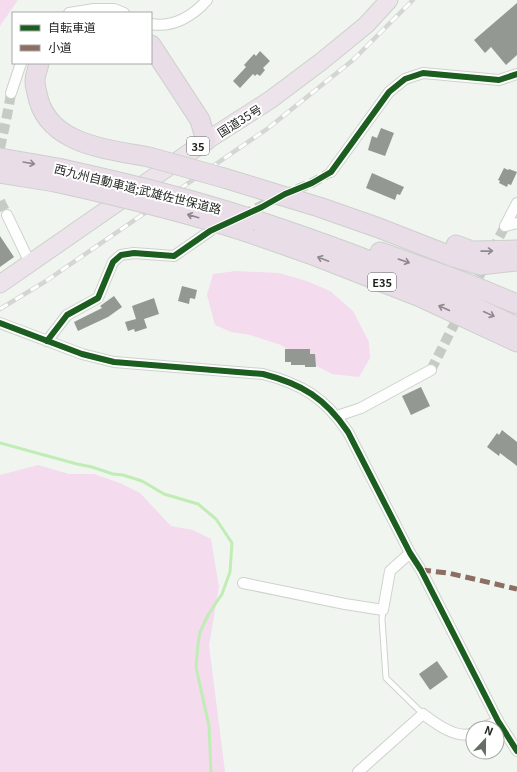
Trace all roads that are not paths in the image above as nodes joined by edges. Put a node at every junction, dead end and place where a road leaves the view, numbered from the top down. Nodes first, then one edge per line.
1 (208, 0) edge
2 (389, 0) edge
3 (75, 12) edge
4 (122, 12) edge
5 (152, 24) edge
6 (152, 47) edge
7 (21, 64) edge
8 (39, 64) edge
9 (47, 64) edge
10 (152, 64) edge
11 (517, 74) edge
12 (12, 93) tunnel mouth
13 (206, 141) junction
14 (150, 154) junction
15 (0, 158) edge
16 (331, 172) tunnel mouth
17 (0, 173) edge
18 (225, 174) junction
19 (56, 175) junction
20 (517, 203) edge
21 (8, 215) tunnel mouth
22 (517, 224) edge
23 (251, 226) junction
24 (210, 231) dead end
25 (517, 250) edge
26 (517, 261) edge
27 (30, 263) junction
28 (0, 284) edge
29 (517, 304) edge
30 (470, 320) junction
31 (0, 323) edge
32 (517, 327) edge
33 (47, 342) junction
34 (517, 342) edge
35 (517, 346) edge
36 (431, 370) tunnel mouth
37 (337, 416) junction
38 (410, 553) junction
39 (244, 583) dead end
40 (383, 610) junction
41 (423, 714) junction
42 (497, 720) edge
43 (505, 732) edge
44 (465, 735) edge
45 (517, 751) edge
46 (358, 772) edge

1 - 5 street
2 - 13 highway, 国道35号 / 35
3 - 4 street
6 - 13 highway
7 - 12 street
8 - 14 highway
9 - 14 highway
10 - 13 highway
11 - 16 street
13 - 27 highway, 国道35号 / 35
14 - 18 highway, bridge
15 -> 19 highway, 西九州自動車道;武雄佐世保道路 / E35
17 - 19 highway, 西九州自動車道;武雄佐世保道路 / E35
18 -> 25 highway
18 - 26 highway
19 - 23 highway, 西九州自動車道;武雄佐世保道路 / E35, bridge
20 - 22 street
21 - 27 street
23 -> 29 highway
30 -> 23 highway, 西九州自動車道;武雄佐世保道路 / E35
23 -> 32 highway, 西九州自動車道;武雄佐世保道路 / E35
24 - 33 street
27 - 28 highway, 国道35号 / 35
30 - 34 highway, 西九州自動車道;武雄佐世保道路 / E35
30 - 35 highway
31 - 33 street
33 - 37 street
36 - 37 street
37 - 38 street
38 - 40 street
38 - 42 street
39 - 40 street
40 - 41 lane
41 - 44 street
41 - 46 street
43 - 45 street

